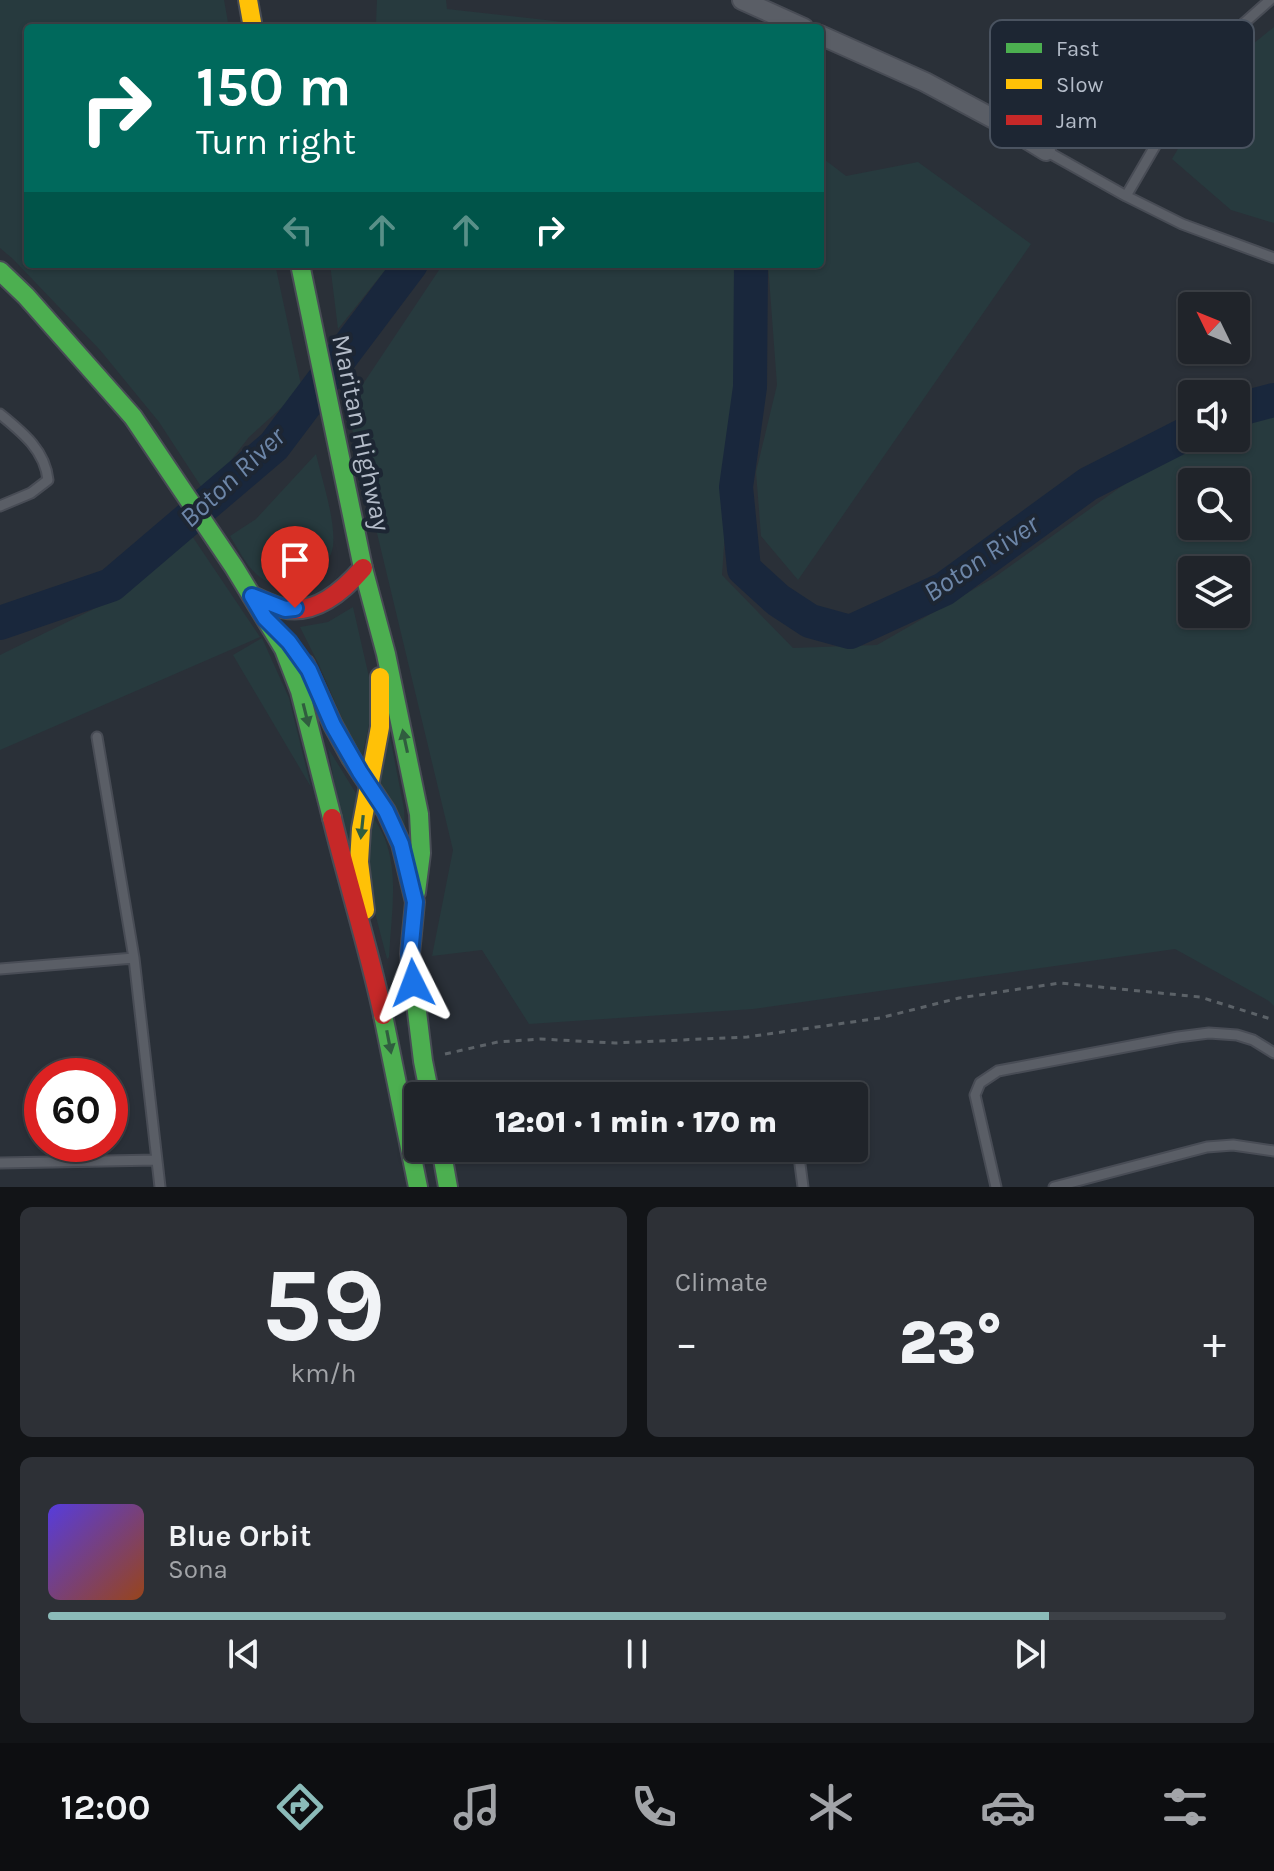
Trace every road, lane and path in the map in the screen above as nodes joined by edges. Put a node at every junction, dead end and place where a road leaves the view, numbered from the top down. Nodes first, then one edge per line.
1 (248, 0) edge
2 (742, 0) edge
3 (1270, 0) edge
4 (1247, 20) edge
5 (252, 24) edge
6 (795, 24) edge
7 (824, 37) edge
8 (990, 117) edge
9 (1041, 148) edge
10 (1154, 148) edge
11 (1046, 151) joint
12 (1126, 196) junction
13 (1274, 258) edge
14 (301, 268) edge
15 (0, 271) edge
16 (0, 414) edge
17 (0, 506) edge
18 (363, 568) junction
19 (252, 596) junction
20 (374, 611) junction
21 (265, 618) junction
22 (97, 737) dead end
23 (369, 786) junction
24 (415, 902) junction
25 (134, 958) junction
26 (373, 966) junction
27 (0, 969) edge
28 (1274, 1020) edge
29 (1274, 1053) edge
30 (423, 1061) junction
31 (427, 1082) edge
32 (1274, 1151) edge
33 (157, 1160) junction
34 (444, 1162) edge
35 (800, 1162) edge
36 (0, 1163) edge
37 (160, 1187) edge
38 (418, 1187) edge
39 (448, 1187) edge
40 (803, 1187) edge
41 (996, 1187) edge
42 (1054, 1187) edge

1 - 5 main road
2 - 6 street
3 - 4 lane
7 - 8 street
9 - 11 street
10 - 12 lane
11 - 12 lane
12 - 13 lane
14 - 18 main road, Maritan Highway
15 - 19 main road
16 - 17 lane
18 - 19 main road
18 - 20 main road, Maritan Highway
19 - 21 main road
20 - 23 main road, Maritan Highway
24 -> 20 main road, Maritan Highway
21 - 23 main road
21 -> 26 main road
22 - 25 lane
23 - 24 main road
23 -> 26 main road, Maritan Highway
24 - 30 main road, Maritan Highway
25 - 27 lane
25 - 33 lane
26 -> 38 main road
28 - 30 path
29 - 41 lane
30 - 31 main road, Maritan Highway
32 - 42 lane
33 - 36 lane
33 - 37 lane
34 - 39 main road
35 - 40 lane

